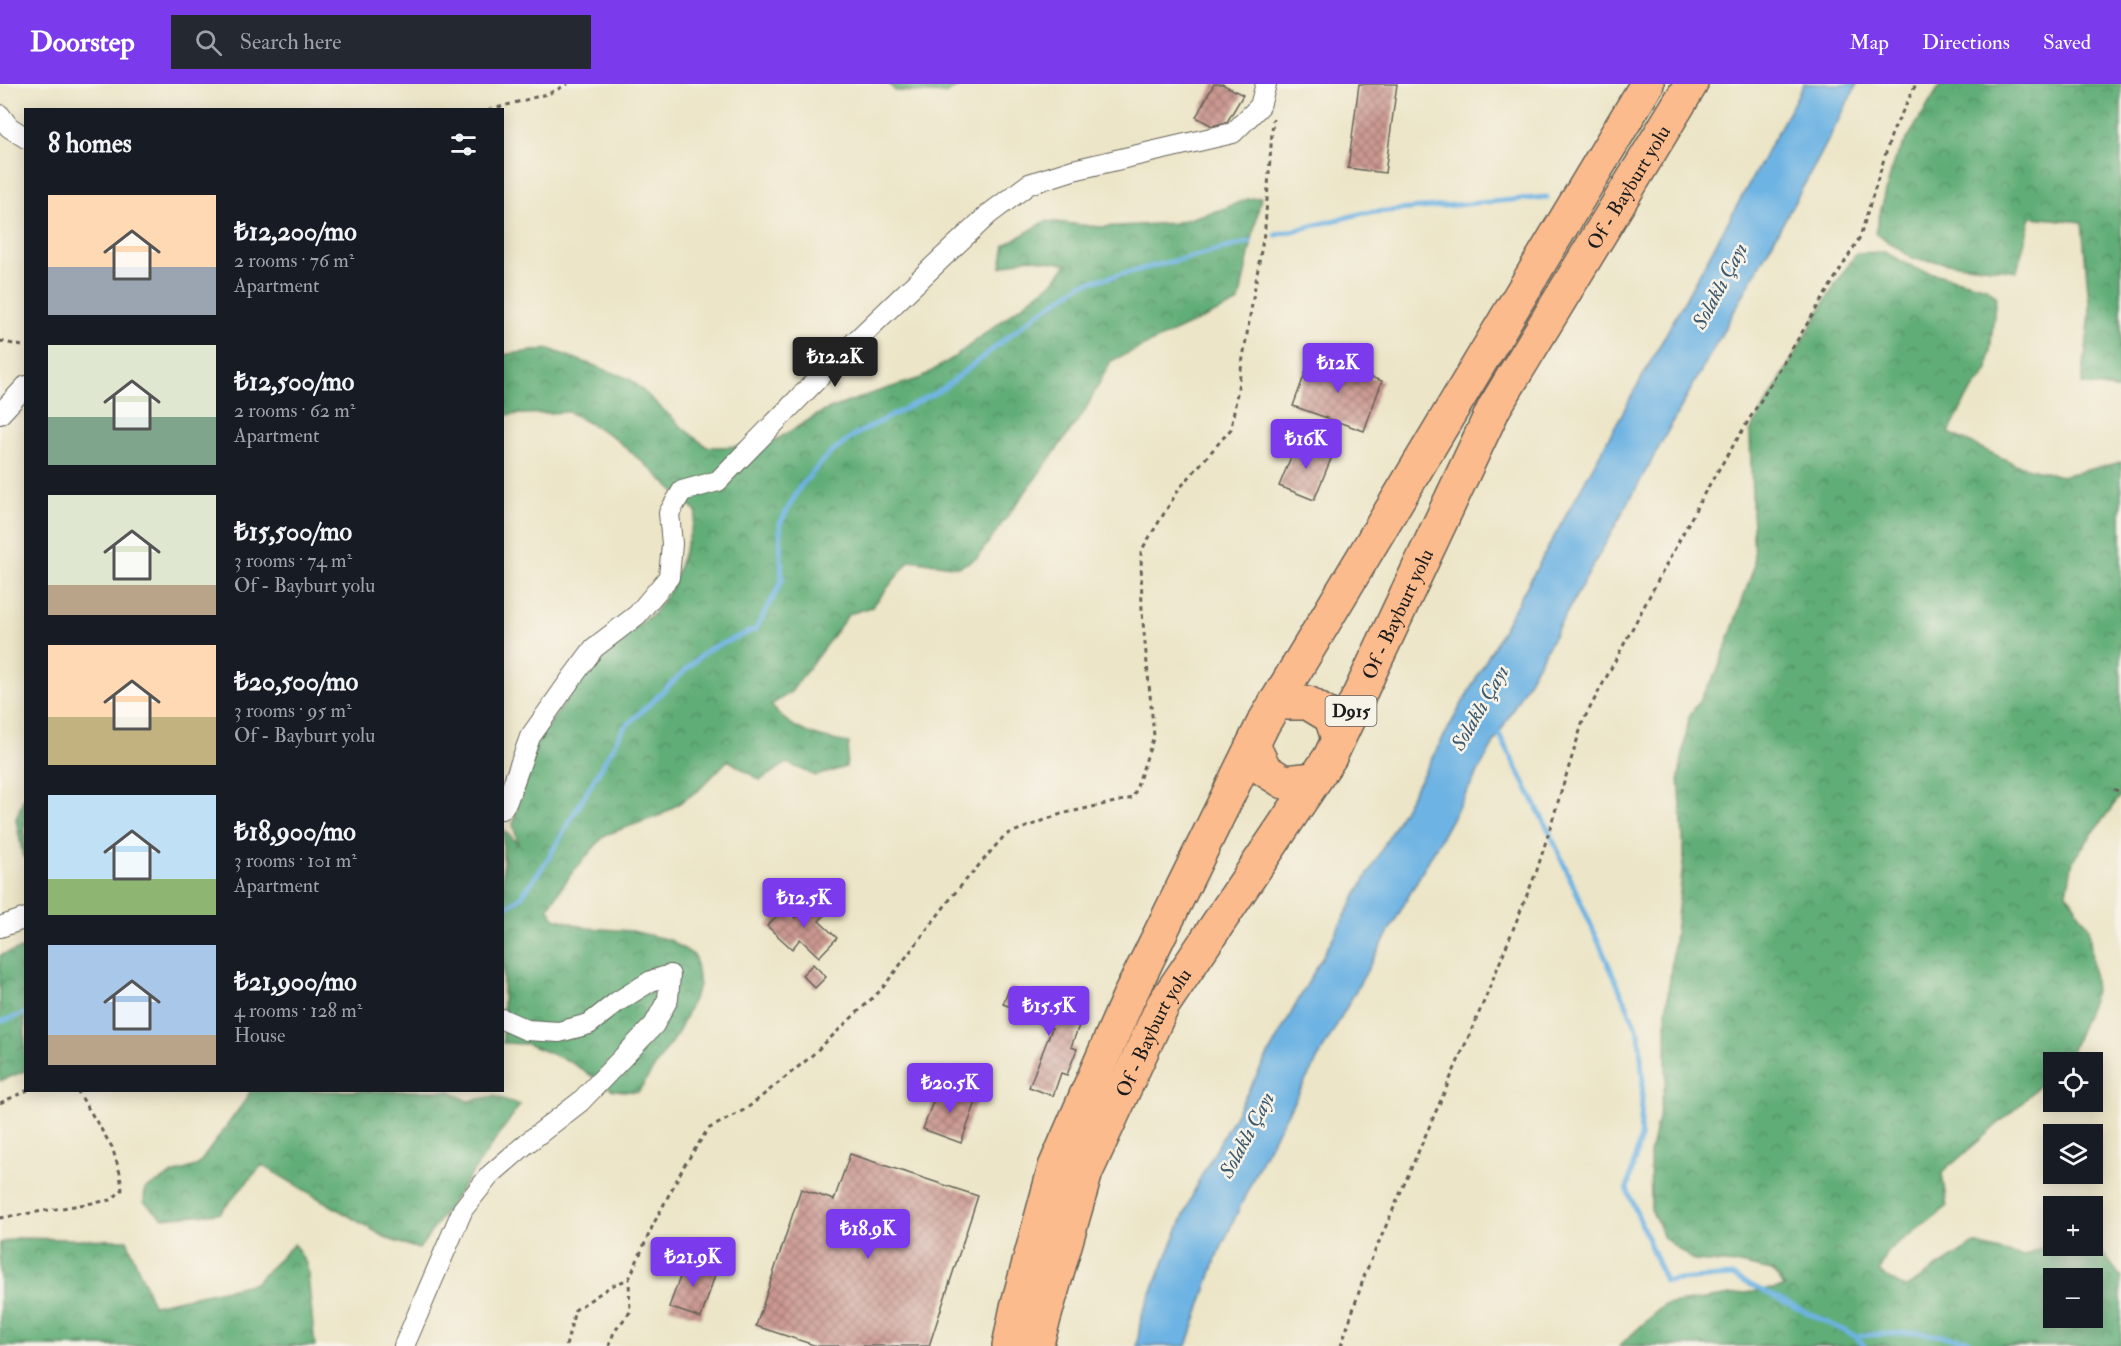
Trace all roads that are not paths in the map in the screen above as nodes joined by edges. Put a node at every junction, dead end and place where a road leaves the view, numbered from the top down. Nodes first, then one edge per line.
1 (1266, 84) edge
2 (1647, 84) edge
3 (1691, 84) edge
4 (0, 115) edge
5 (24, 137) edge
6 (24, 388) edge
7 (0, 414) edge
8 (1275, 703) junction
9 (1338, 739) junction
10 (1252, 745) junction
11 (1315, 779) junction
12 (504, 805) edge
13 (24, 919) edge
14 (0, 927) edge
15 (504, 1020) edge
16 (404, 1346) edge
17 (1009, 1346) edge
18 (1036, 1346) edge

1 - 12 street
2 - 8 highway, Of - Bayburt yolu
3 - 9 highway, Of - Bayburt yolu / D915
4 - 5 street
6 - 7 street
8 - 9 highway
8 - 10 highway, Of - Bayburt yolu
9 - 11 highway, Of - Bayburt yolu / D915
10 - 11 highway
10 - 17 highway, Of - Bayburt yolu
11 - 18 highway, Of - Bayburt yolu / D915
13 - 14 street
15 - 16 street

